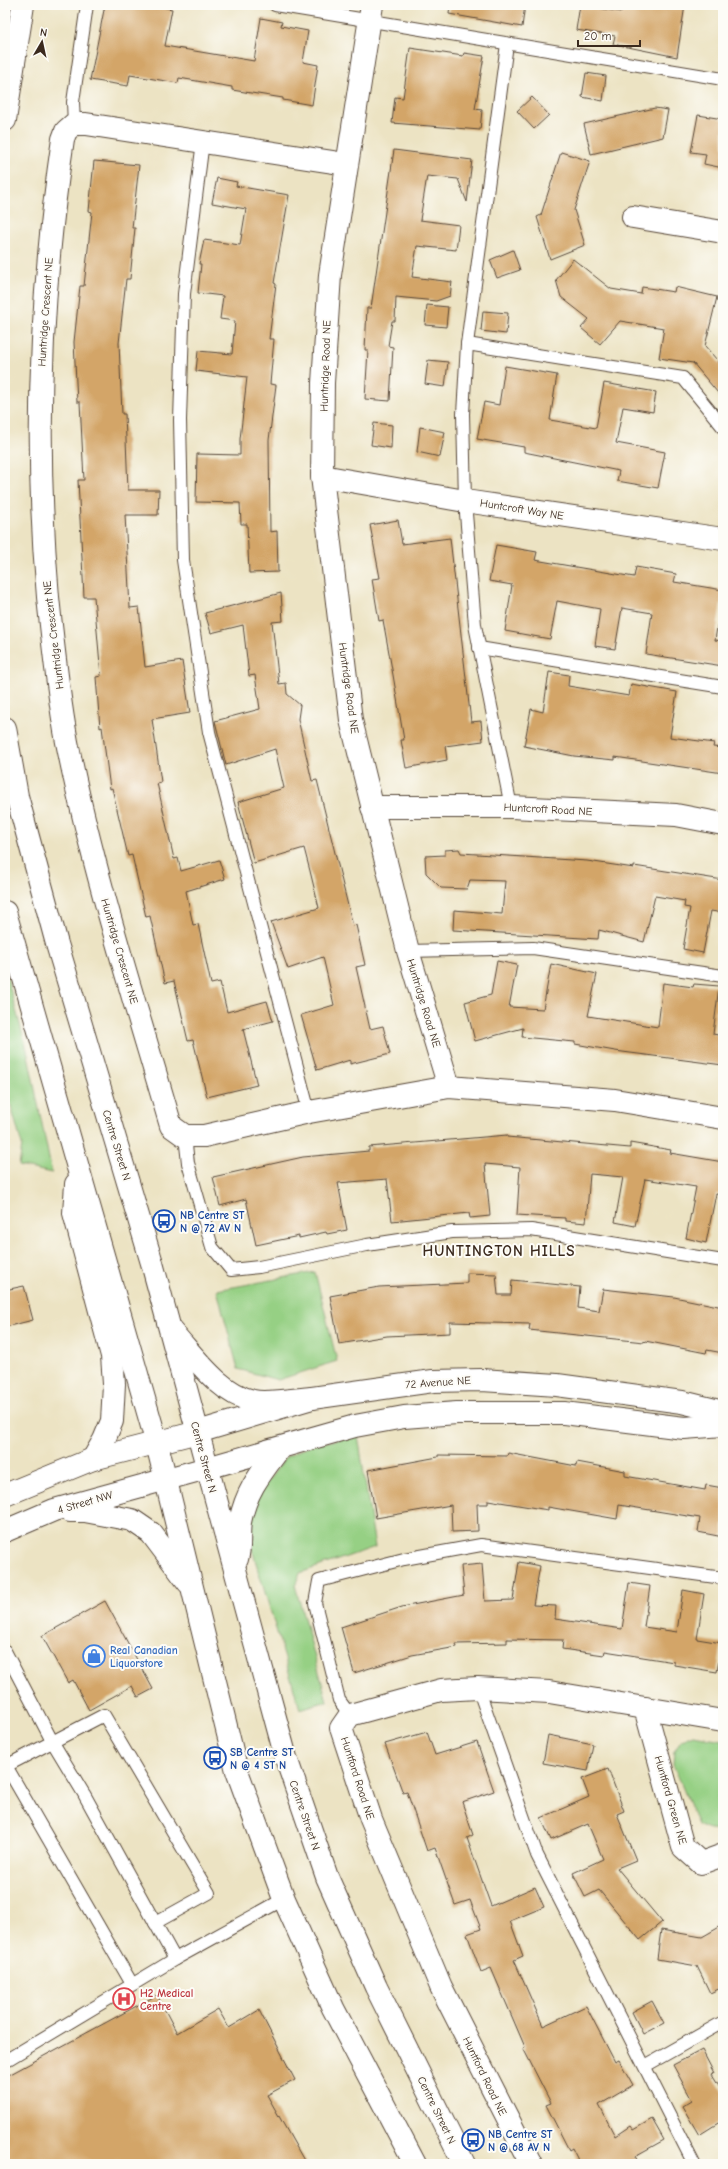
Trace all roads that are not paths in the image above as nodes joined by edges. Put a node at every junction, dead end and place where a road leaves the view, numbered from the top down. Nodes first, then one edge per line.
1 (23, 5) edge
2 (87, 5) edge
3 (275, 5) edge
4 (370, 13) edge
5 (507, 44) junction
6 (723, 79) edge
7 (5, 120) edge
8 (74, 124) junction
9 (203, 141) junction
10 (346, 164) junction
11 (633, 217) dead end
12 (723, 232) edge
13 (467, 344) junction
14 (723, 427) edge
15 (322, 476) junction
16 (465, 500) junction
17 (723, 539) edge
18 (479, 648) junction
19 (723, 687) edge
20 (5, 728) edge
21 (372, 807) junction
22 (511, 807) junction
23 (723, 824) edge
24 (5, 912) edge
25 (408, 951) junction
26 (723, 976) edge
27 (449, 1088) junction
28 (309, 1112) junction
29 (723, 1118) edge
30 (185, 1136) junction
31 (78, 1170) junction
32 (723, 1261) edge
33 (170, 1330) junction
34 (312, 1398) junction
35 (723, 1412) edge
36 (723, 1425) edge
37 (198, 1432) junction
38 (158, 1444) junction
39 (279, 1448) junction
40 (93, 1459) junction
41 (207, 1468) junction
42 (167, 1478) junction
43 (5, 1496) edge
44 (54, 1510) junction
45 (5, 1531) edge
46 (234, 1568) junction
47 (723, 1578) edge
48 (191, 1585) junction
49 (5, 1650) edge
50 (478, 1688) junction
51 (645, 1708) junction
52 (350, 1715) junction
53 (723, 1721) edge
54 (52, 1741) junction
55 (6, 1765) edge
56 (723, 1855) edge
57 (284, 1899) junction
58 (155, 1923) junction
59 (175, 1959) junction
60 (132, 1984) junction
61 (723, 2022) edge
62 (5, 2061) edge
63 (645, 2066) junction
64 (415, 2164) edge
65 (464, 2164) edge
66 (531, 2164) edge
67 (694, 2164) edge

1 - 7 street
2 - 8 lane
3 - 4 lane
4 - 5 lane
4 - 10 street, Huntridge Road NE
5 - 6 lane
5 - 13 lane
8 - 9 street
8 - 30 street, Huntridge Crescent NE
9 - 10 street
9 - 28 lane
10 - 15 street, Huntridge Road NE
11 - 12 street
13 - 14 lane
13 - 16 lane
15 - 16 street, Huntcroft Way NE
15 - 21 street, Huntridge Road NE
16 - 17 street, Huntcroft Way NE
16 - 18 lane
18 - 19 lane
18 - 22 lane
20 - 33 street, Centre Street N
21 - 22 street, Huntcroft Road NE
21 - 25 street, Huntridge Road NE
22 - 23 street, Huntcroft Road NE
24 - 31 street
25 - 26 lane
25 - 27 street, Huntridge Road NE
27 - 28 street
27 - 29 street
28 - 30 street
30 - 32 lane
31 - 38 street
31 - 40 street
33 - 34 street
33 - 37 street, Centre Street N
34 - 35 street, 72 Avenue NE
34 - 37 street, 72 Avenue NE
36 - 39 street
37 - 38 street, 72 Avenue NE
37 - 41 street, Centre Street N
38 - 40 street
38 - 42 street
39 - 41 street
39 - 46 street
40 - 43 street
41 - 42 street
41 - 46 street, Centre Street N
42 - 44 street, 4 Street NW
42 - 48 street
44 - 45 street, 4 Street NW
44 - 48 street
46 - 65 street, Centre Street N
47 - 52 lane
48 - 57 street
49 - 54 lane
50 - 51 street
50 - 52 street
50 - 63 lane
51 - 53 street
51 - 56 street, Huntford Green NE
52 - 66 street, Huntford Road NE
54 - 55 lane
54 - 58 lane
54 - 58 lane
55 - 60 lane
57 - 59 lane
57 - 64 street
58 - 59 lane
59 - 60 lane
60 - 62 lane
61 - 63 lane
63 - 67 lane

